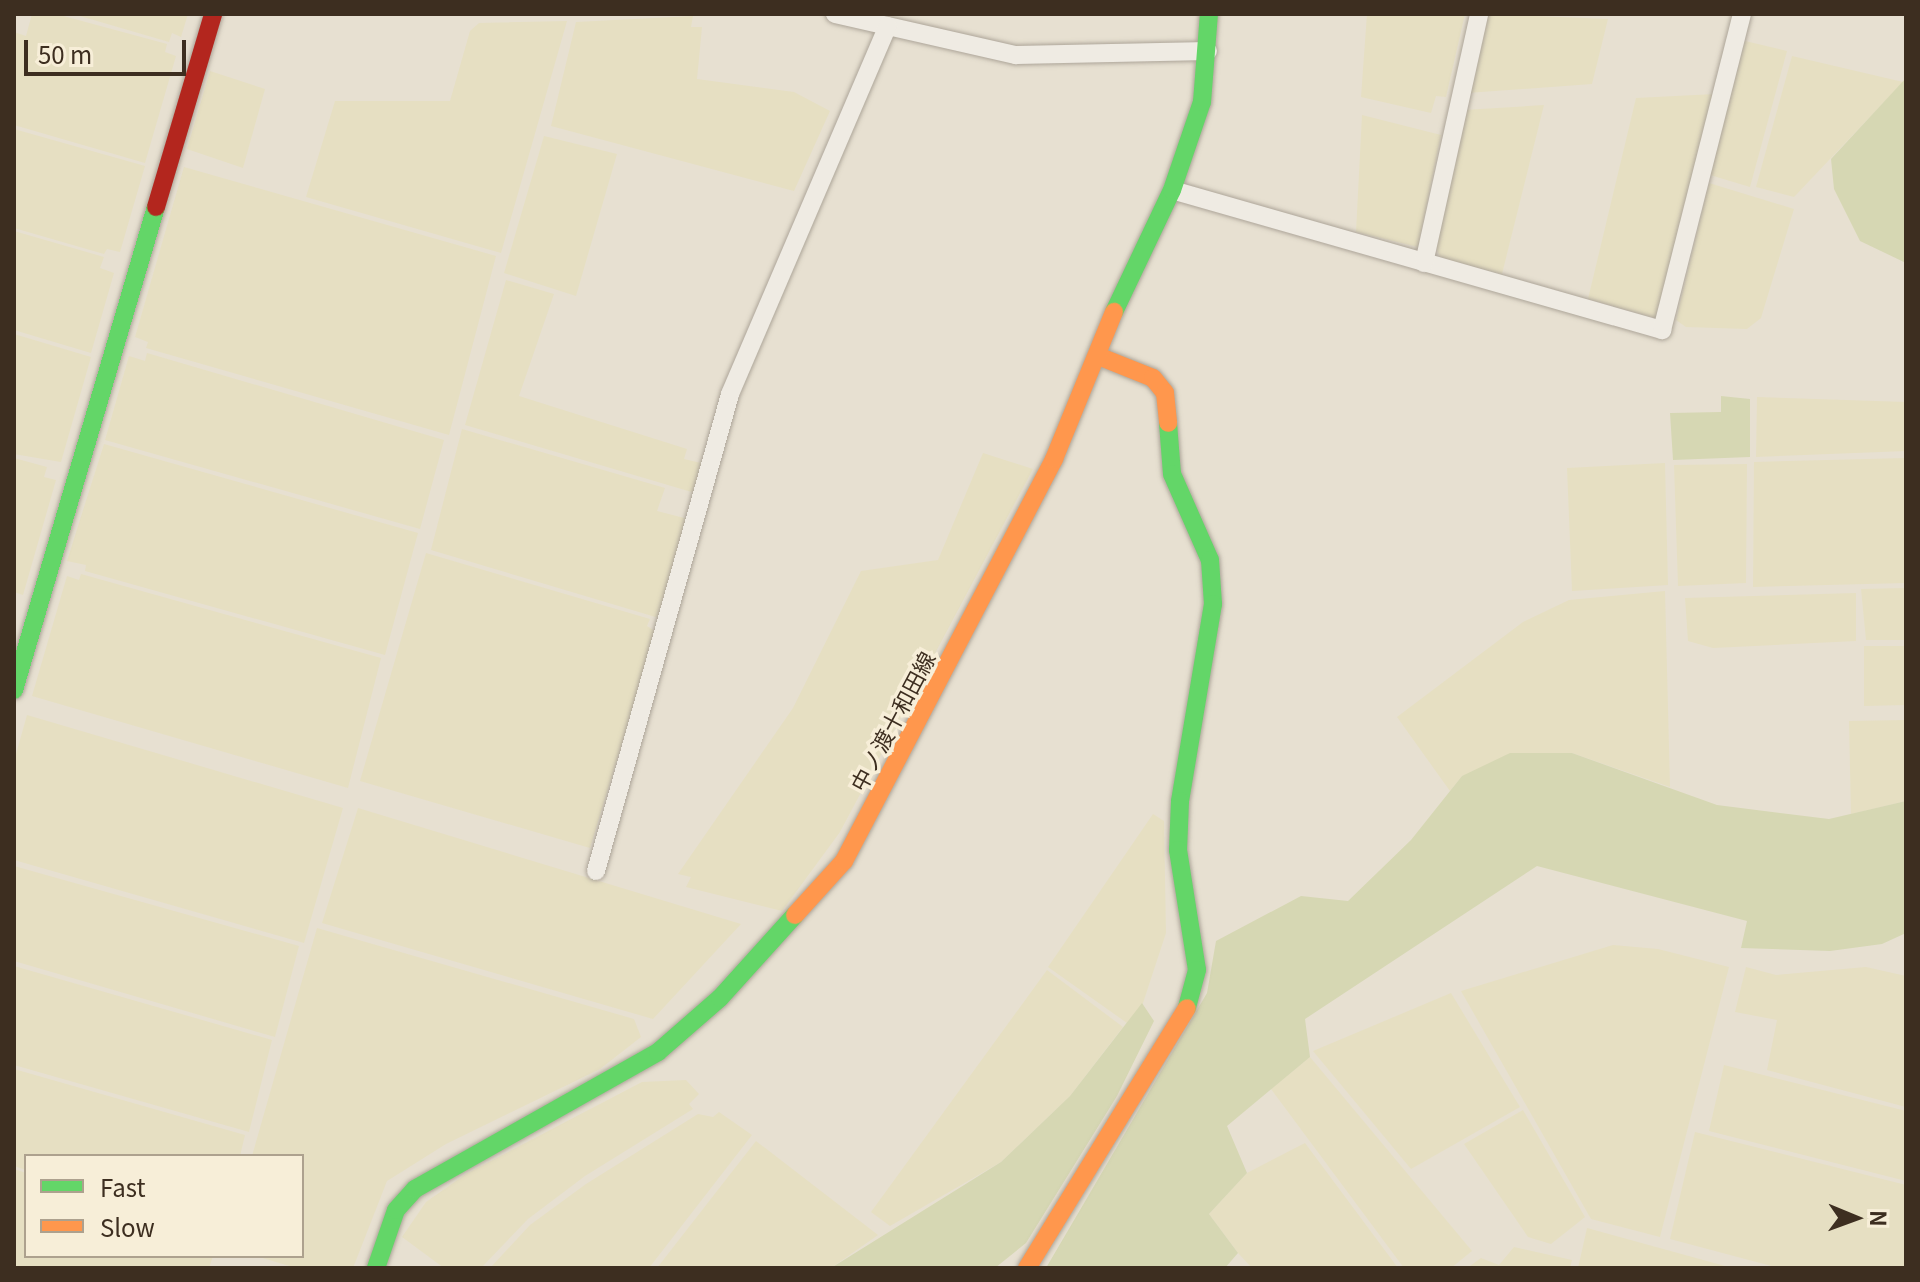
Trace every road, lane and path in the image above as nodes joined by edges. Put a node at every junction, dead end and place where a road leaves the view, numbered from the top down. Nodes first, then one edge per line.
1 (213, 14) edge
2 (835, 14) edge
3 (1209, 14) edge
4 (1479, 14) edge
5 (1742, 14) edge
6 (888, 26) junction
7 (1208, 51) junction
8 (1172, 190) junction
9 (1424, 263) junction
10 (1098, 356) junction
11 (14, 690) edge
12 (596, 871) dead end
13 (376, 1268) edge
14 (1027, 1268) edge

1 - 11 street
2 - 6 street
3 - 7 street, 中ノ渡十和田線
4 - 9 street
5 - 9 street
6 - 7 street
6 - 12 street
7 - 8 street, 中ノ渡十和田線
8 - 9 street
8 - 10 street, 中ノ渡十和田線
10 - 13 street, 中ノ渡十和田線
10 - 14 street

